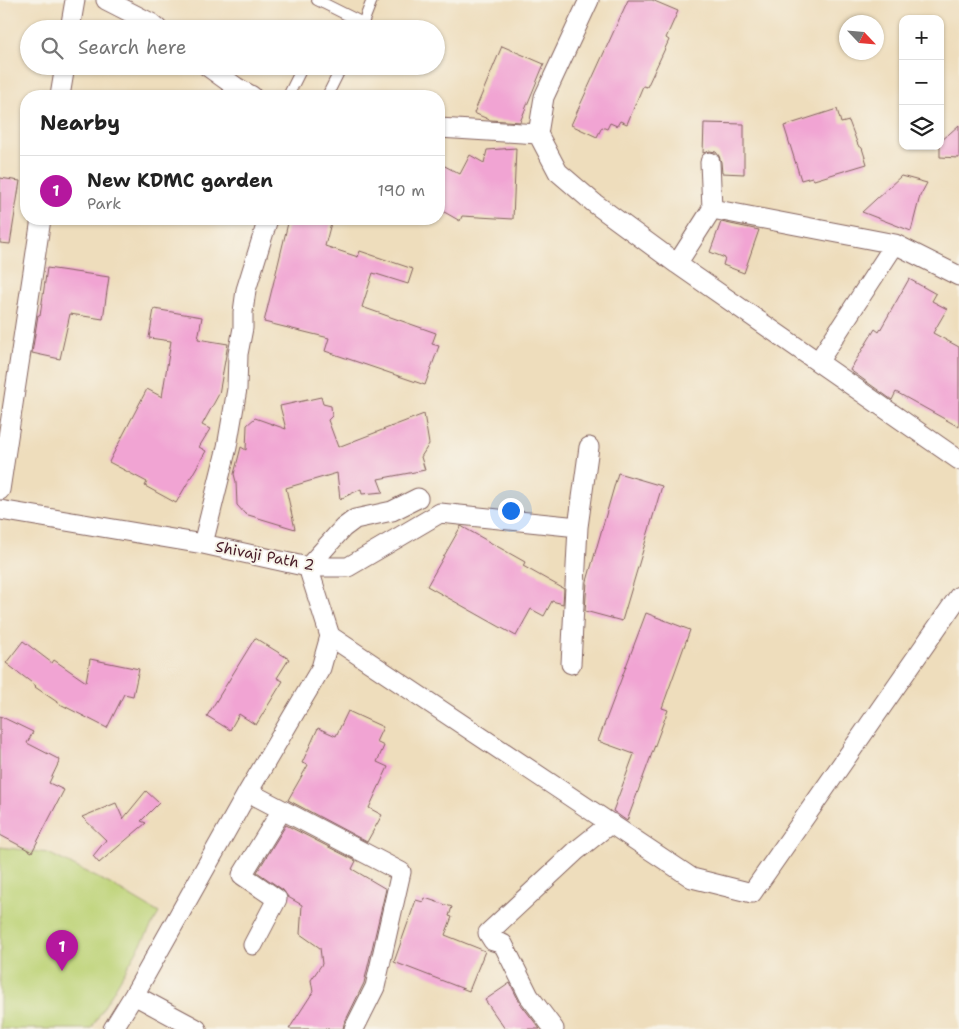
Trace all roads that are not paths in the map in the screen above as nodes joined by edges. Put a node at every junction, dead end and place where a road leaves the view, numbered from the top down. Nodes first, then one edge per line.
1 (75, 0) edge
2 (106, 0) edge
3 (317, 0) edge
4 (372, 0) edge
5 (589, 0) edge
6 (72, 20) edge
7 (144, 20) edge
8 (352, 20) edge
9 (364, 20) edge
10 (64, 75) edge
11 (219, 75) edge
12 (298, 75) edge
13 (338, 75) edge
14 (61, 90) edge
15 (241, 90) edge
16 (291, 90) edge
17 (330, 90) edge
18 (445, 128) edge
19 (538, 134) junction
20 (710, 162) dead end
21 (712, 209) junction
22 (40, 225) edge
23 (266, 225) edge
24 (895, 244) junction
25 (677, 264) junction
26 (959, 276) edge
27 (818, 362) junction
28 (589, 446) dead end
29 (959, 460) edge
30 (0, 490) edge
31 (418, 498) dead end
32 (0, 510) edge
33 (578, 527) junction
34 (203, 544) junction
35 (308, 567) junction
36 (959, 596) edge
37 (330, 636) junction
38 (571, 664) dead end
39 (248, 792) junction
40 (282, 810) junction
41 (611, 824) junction
42 (253, 945) dead end
43 (134, 995) junction
44 (113, 1029) edge
45 (197, 1029) edge
46 (354, 1029) edge
47 (554, 1029) edge

1 - 6 street
2 - 7 street
3 - 8 lane
4 - 9 lane
5 - 19 street
10 - 14 street
11 - 15 street
12 - 16 lane
13 - 17 lane
18 - 19 street
19 - 25 street
20 - 21 street
21 - 24 street
21 - 25 street
22 - 30 street
23 - 34 street
24 - 26 street
24 - 27 street
25 - 27 street
27 - 29 street
28 - 33 street
31 - 35 street
32 - 34 street, Shivaji Path 2
33 - 35 street, Shivaji Path 2
33 - 38 street
34 - 35 street, Shivaji Path 2
35 - 37 street
36 - 41 street
37 - 39 street
37 - 41 street
39 - 40 street
39 - 43 street
40 - 42 street
40 - 46 street
41 - 47 street
43 - 44 street
43 - 45 street

